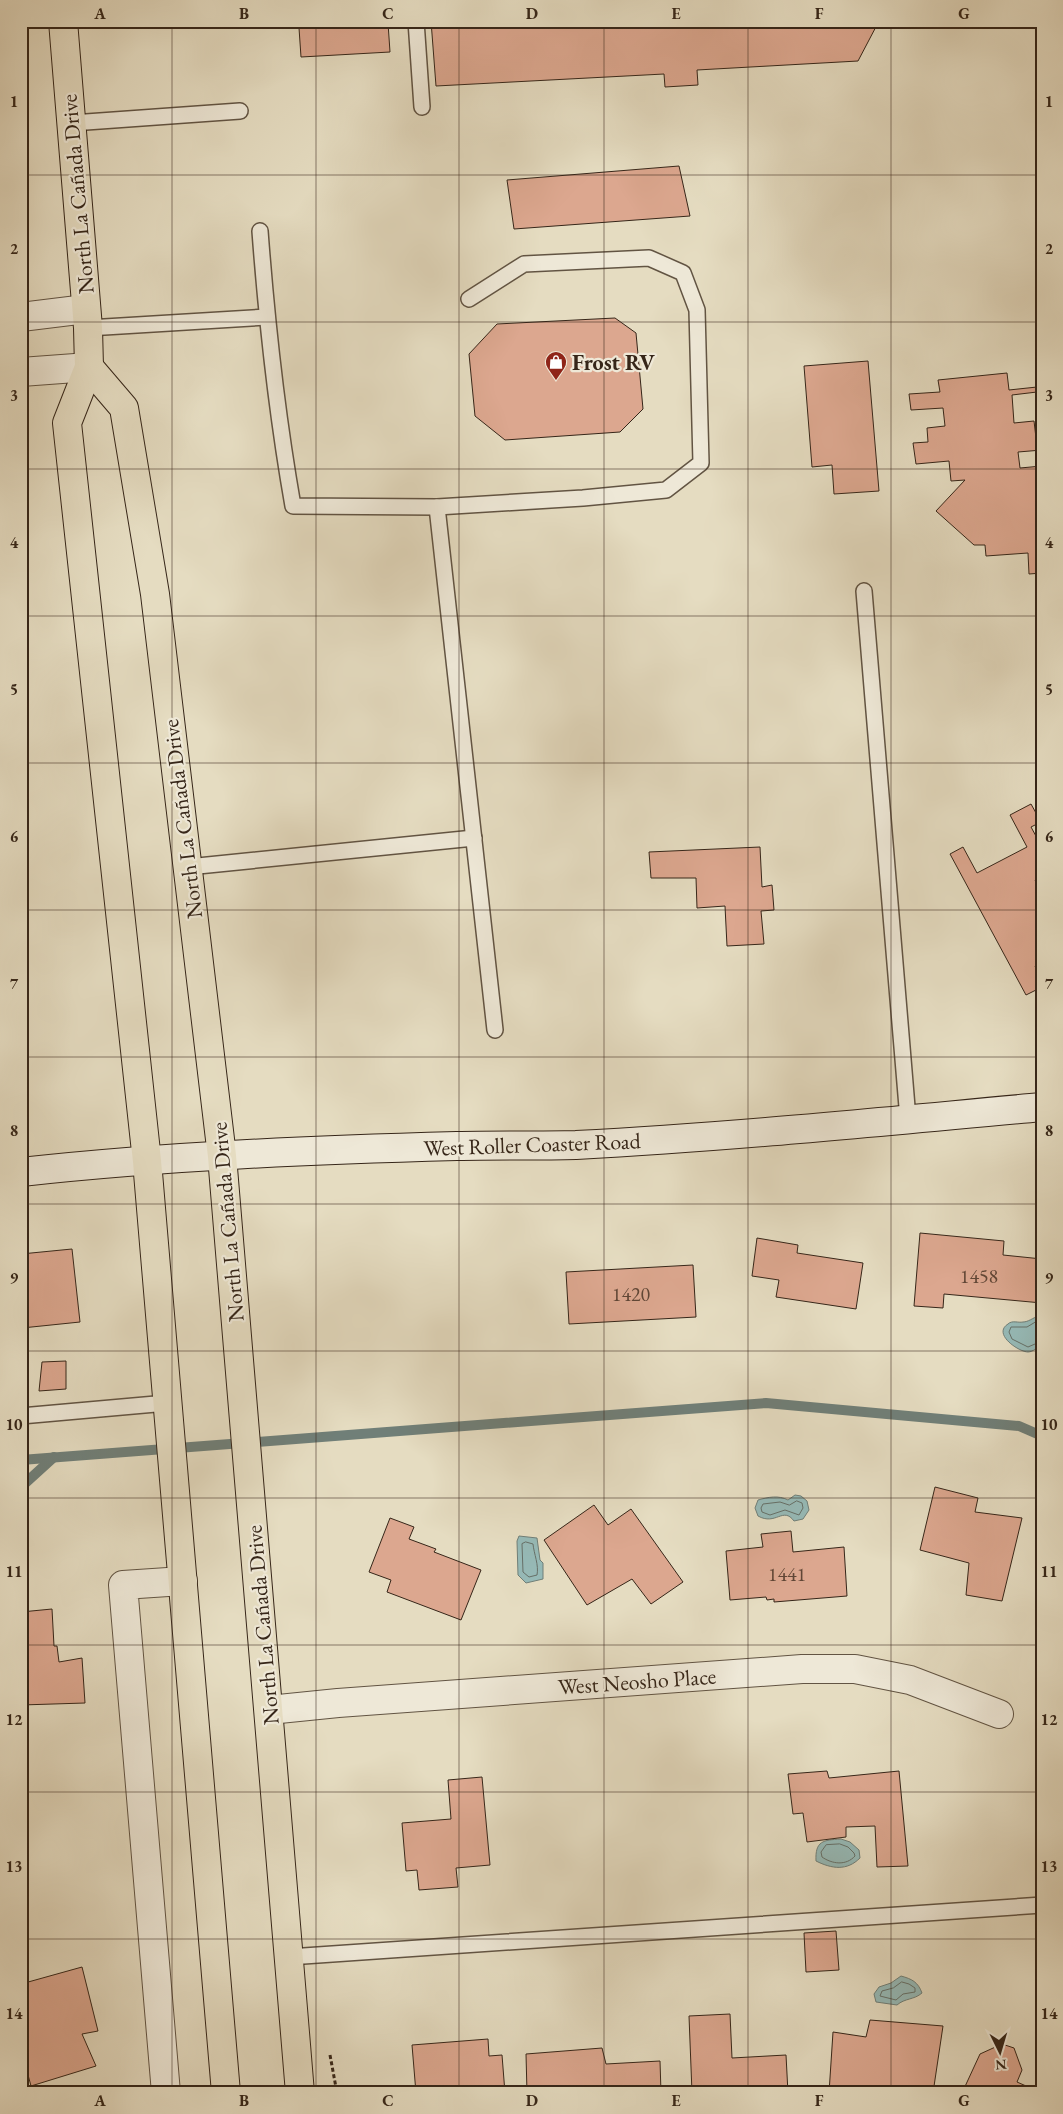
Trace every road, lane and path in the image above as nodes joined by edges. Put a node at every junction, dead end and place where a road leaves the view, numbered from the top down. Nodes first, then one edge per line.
1 (63, 21) edge
2 (416, 21) edge
3 (422, 107) dead end
4 (240, 111) dead end
5 (72, 123) junction
6 (260, 231) dead end
7 (469, 299) dead end
8 (21, 317) edge
9 (267, 317) junction
10 (87, 319) junction
11 (89, 367) junction
12 (21, 372) edge
13 (437, 507) junction
14 (864, 591) dead end
15 (474, 838) junction
16 (188, 867) junction
17 (495, 1030) dead end
18 (1042, 1107) edge
19 (908, 1119) junction
20 (222, 1156) junction
21 (147, 1161) junction
22 (21, 1172) edge
23 (168, 1409) junction
24 (21, 1416) edge
25 (184, 1581) junction
26 (269, 1710) junction
27 (999, 1714) dead end
28 (1042, 1905) edge
29 (289, 1956) junction
30 (329, 2052) dead end
31 (166, 2093) edge
32 (226, 2093) edge
33 (300, 2093) edge
34 (337, 2093) edge

1 - 5 main road, North La Cañada Drive
2 - 3 lane
4 - 5 lane
5 - 10 main road, North La Cañada Drive
6 - 9 lane
7 - 13 lane
8 - 10 street
9 - 10 lane
9 - 13 lane
10 - 11 main road, North La Cañada Drive
11 - 12 street
11 - 16 main road, North La Cañada Drive
11 - 21 main road, North La Cañada Drive
13 - 15 lane
14 - 19 lane
15 - 16 lane
15 - 17 lane
16 - 20 main road, North La Cañada Drive
18 - 19 street, West Roller Coaster Road
19 - 20 street, West Roller Coaster Road
20 - 21 street, West Roller Coaster Road
20 - 26 main road, North La Cañada Drive
21 - 22 street, West Roller Coaster Road
21 - 23 main road, North La Cañada Drive
23 - 24 lane
23 - 25 main road, North La Cañada Drive
25 - 31 street
25 - 32 main road, North La Cañada Drive
26 - 27 street, West Neosho Place
26 - 29 main road, North La Cañada Drive
28 - 29 lane
29 - 33 main road, North La Cañada Drive
30 - 34 path

